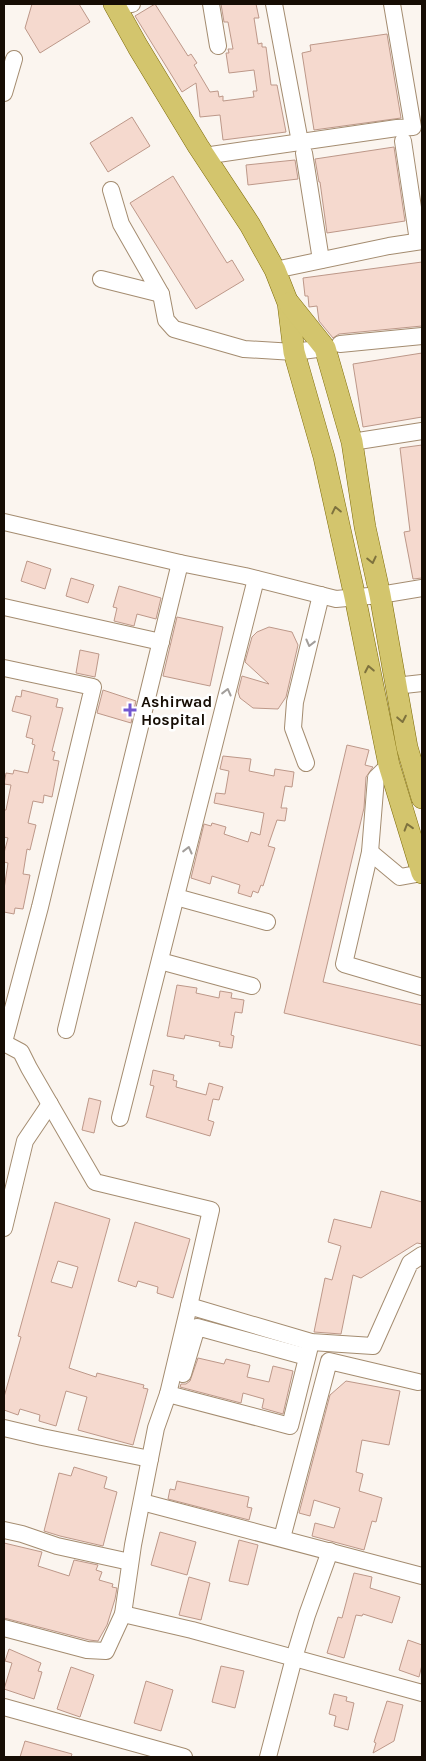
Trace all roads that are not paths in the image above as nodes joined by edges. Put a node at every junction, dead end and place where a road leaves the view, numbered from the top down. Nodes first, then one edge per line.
1 (211, 4) edge
2 (274, 4) edge
3 (392, 4) edge
4 (121, 5) edge
5 (218, 46) dead end
6 (14, 59) dead end
7 (4, 93) edge
8 (417, 126) edge
9 (403, 141) dead end
10 (302, 147) junction
11 (204, 156) junction
12 (111, 190) dead end
13 (420, 241) edge
14 (321, 260) junction
15 (275, 270) junction
16 (101, 279) dead end
17 (161, 294) junction
18 (288, 303) junction
19 (422, 336) edge
20 (333, 346) junction
21 (294, 352) junction
22 (422, 431) edge
23 (352, 442) junction
24 (4, 522) edge
25 (180, 563) junction
26 (256, 579) junction
27 (422, 588) edge
28 (321, 595) junction
29 (380, 595) junction
30 (355, 597) junction
31 (4, 607) edge
32 (161, 642) junction
33 (4, 668) edge
34 (422, 683) edge
35 (396, 686) junction
36 (306, 763) dead end
37 (389, 765) junction
38 (422, 798) edge
39 (370, 852) junction
40 (422, 873) edge
41 (176, 897) junction
42 (267, 922) dead end
43 (160, 961) junction
44 (252, 986) dead end
45 (422, 987) edge
46 (66, 1030) dead end
47 (4, 1043) edge
48 (50, 1104) junction
49 (120, 1118) dead end
50 (4, 1228) edge
51 (422, 1256) edge
52 (189, 1306) junction
53 (309, 1350) junction
54 (418, 1382) dead end
55 (172, 1395) junction
56 (4, 1428) edge
57 (150, 1459) junction
58 (142, 1502) junction
59 (4, 1530) edge
60 (282, 1538) junction
61 (330, 1552) junction
62 (130, 1562) junction
63 (422, 1576) edge
64 (123, 1614) junction
65 (4, 1628) edge
66 (294, 1658) junction
67 (422, 1693) edge
68 (4, 1707) edge
69 (184, 1757) edge
70 (268, 1757) edge

1 - 5 street
2 - 10 street
3 - 8 street
4 - 11 main road
6 - 7 street
8 - 10 street
9 - 13 street
10 - 11 street
10 - 14 street
11 - 15 main road
12 - 17 street
13 - 14 street
14 - 15 street
15 - 18 main road
16 - 17 street
17 - 21 street
18 - 20 main road
18 - 21 main road
19 - 20 street
20 - 21 street
20 - 23 main road
30 -> 21 main road
22 - 23 street
23 -> 29 main road
24 - 25 street
25 - 26 street
25 - 32 street
26 - 28 street
41 -> 26 street
27 - 29 street
28 - 30 street
28 -> 36 street
29 - 30 street
29 - 35 main road
37 -> 30 main road
31 - 32 street
32 - 46 street
33 - 47 street
34 - 35 street
35 -> 38 main road
37 - 39 street
40 -> 37 main road
39 - 40 street
39 - 45 street
41 - 42 street
41 - 43 street
43 - 44 street
43 - 49 street
47 - 48 street
48 - 50 street
48 - 52 street
51 - 53 street
52 - 53 street
52 - 55 street
53 - 55 street
53 - 55 street
54 - 60 street
55 - 57 street
56 - 57 street
57 - 58 street
58 - 60 street
58 - 62 street
59 - 62 street
60 - 61 street
61 - 63 street
61 - 66 street
62 - 64 street
64 - 65 street
64 - 66 street
66 - 67 street
66 - 70 street
68 - 69 street

